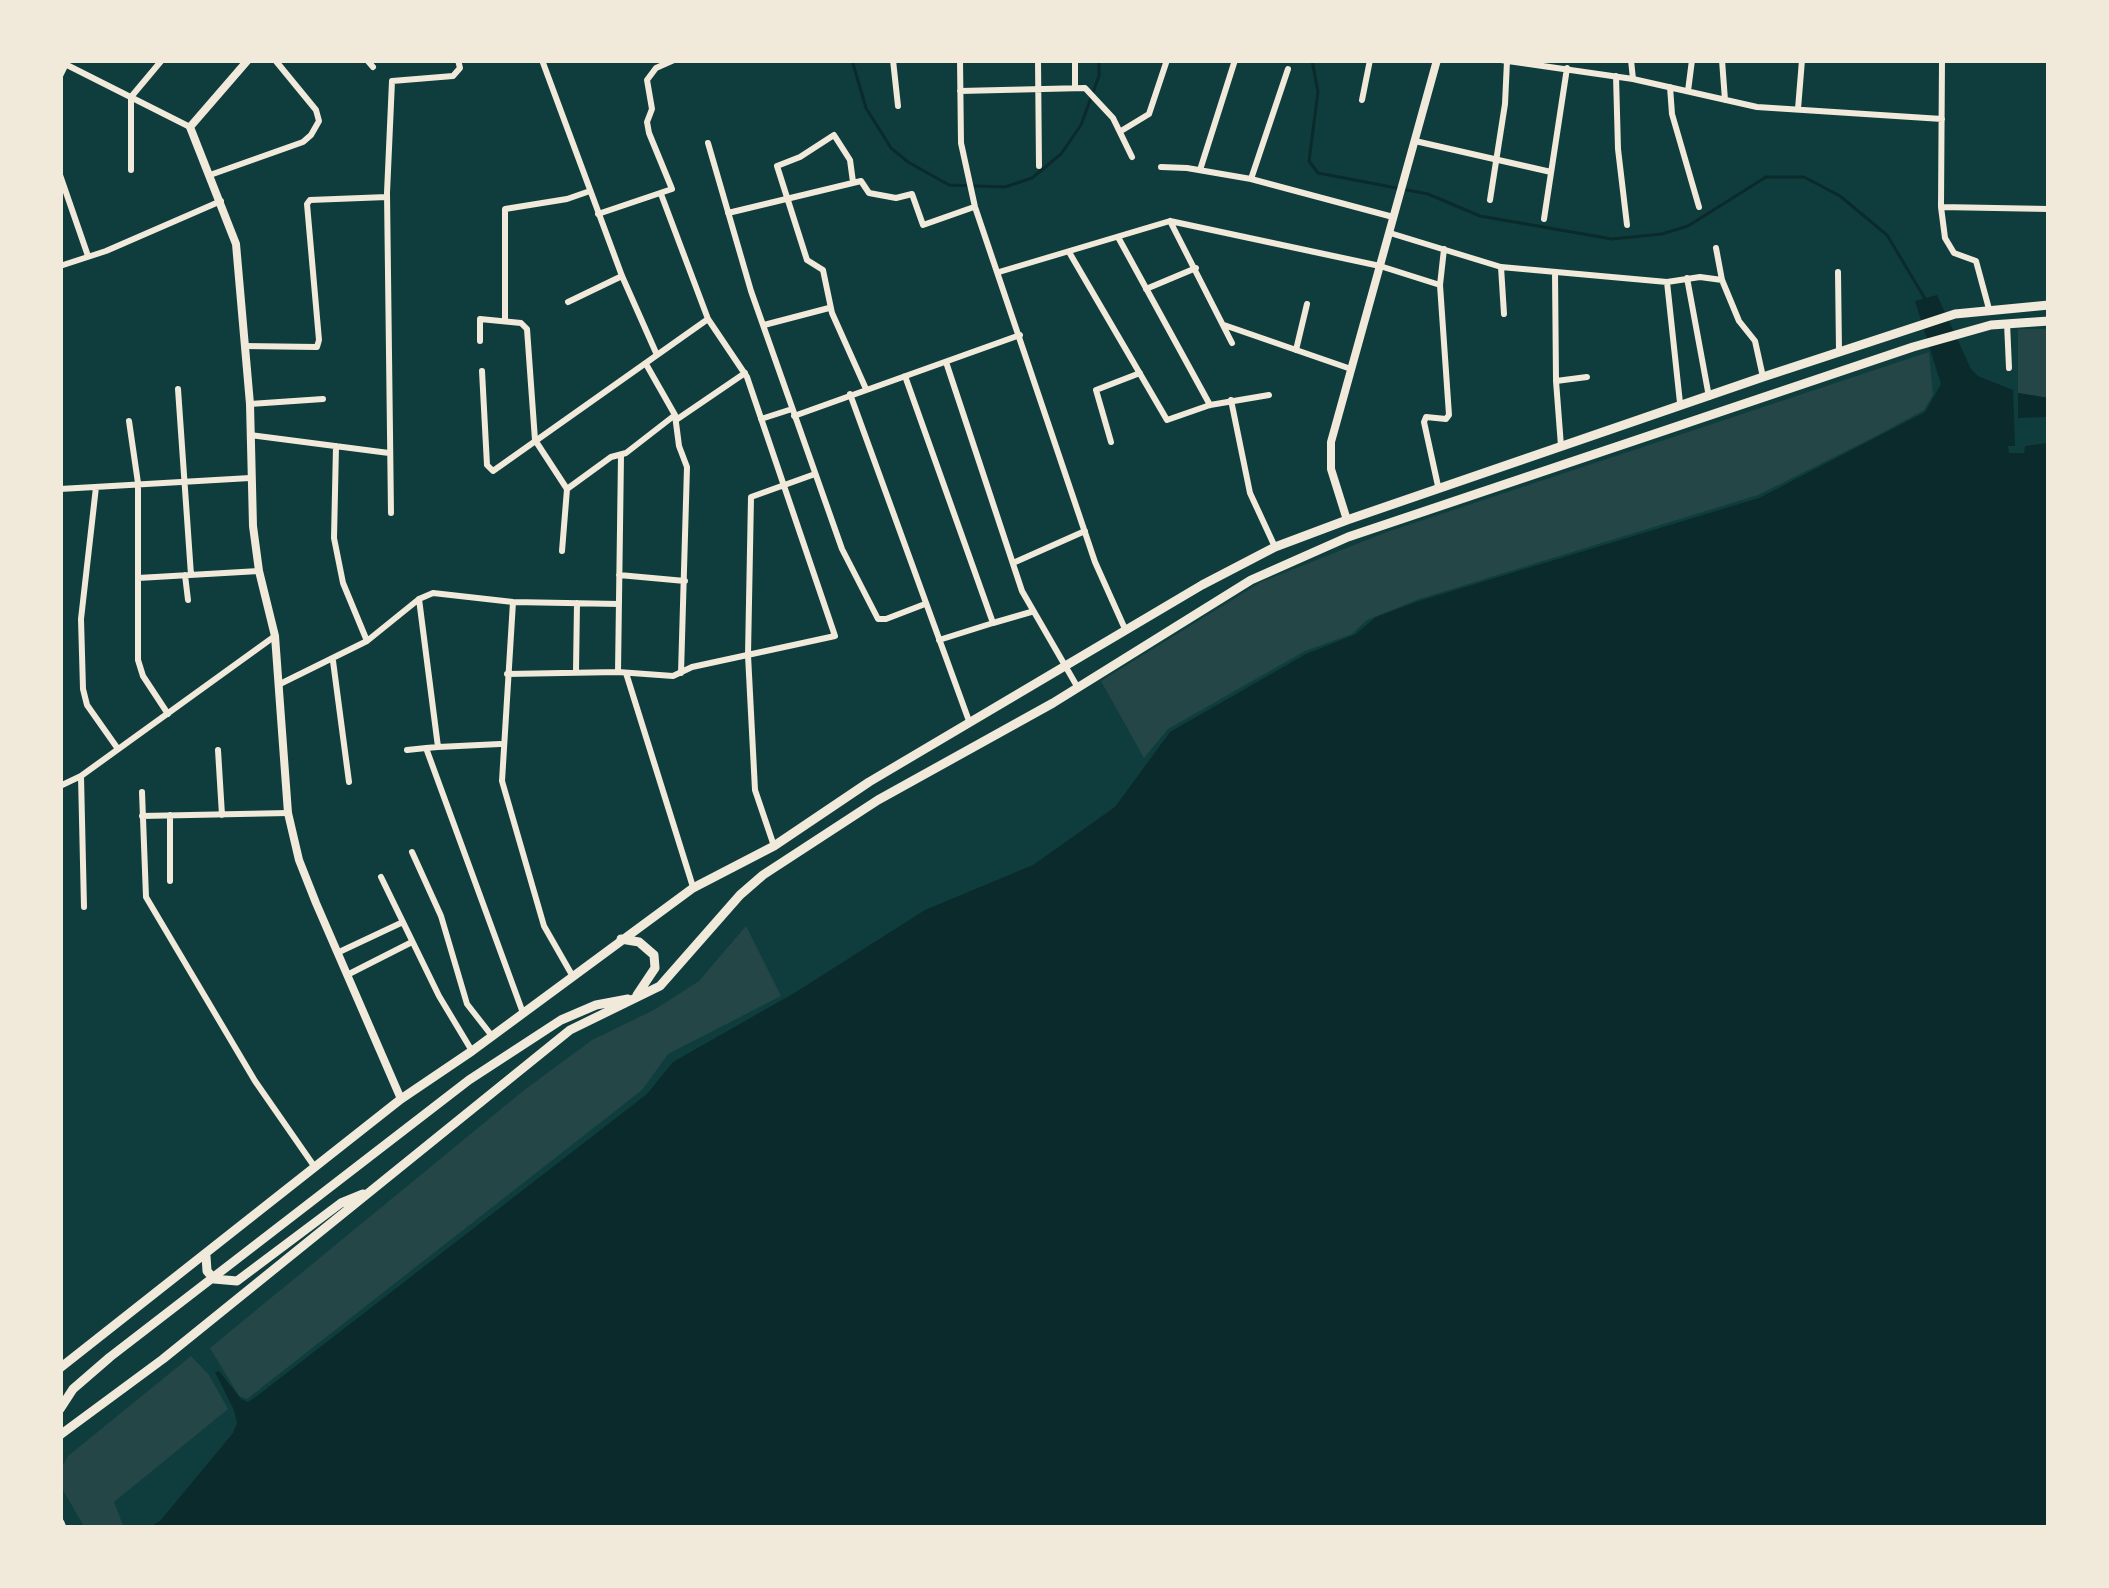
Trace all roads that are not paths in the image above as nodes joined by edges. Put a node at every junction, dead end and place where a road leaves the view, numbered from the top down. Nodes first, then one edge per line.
1 (162, 60) edge
2 (248, 60) edge
3 (275, 60) edge
4 (458, 60) edge
5 (542, 60) edge
6 (674, 60) edge
7 (892, 60) edge
8 (960, 60) edge
9 (1038, 60) edge
10 (1076, 60) edge
11 (1167, 60) edge
12 (1235, 60) edge
13 (1370, 60) edge
14 (1437, 60) edge
15 (1630, 60) edge
16 (1692, 60) edge
17 (1722, 60) edge
18 (1802, 60) edge
19 (1942, 60) edge
20 (1504, 61) edge
21 (67, 62) edge
22 (1567, 68) junction
23 (1288, 69) dead end
24 (60, 76) edge
25 (1616, 76) junction
26 (1633, 79) junction
27 (1076, 87) junction
28 (1670, 87) junction
29 (1038, 89) junction
30 (961, 91) junction
31 (1688, 91) junction
32 (130, 97) junction
33 (1362, 100) dead end
34 (1725, 100) junction
35 (898, 106) dead end
36 (1798, 109) junction
37 (1942, 119) junction
38 (190, 127) junction
39 (1121, 131) junction
40 (1415, 141) junction
41 (708, 143) dead end
42 (1132, 157) dead end
43 (1496, 162) junction
44 (1040, 166) dead end
45 (1161, 167) dead end
46 (130, 170) dead end
47 (1200, 170) junction
48 (1551, 172) junction
49 (210, 175) junction
50 (60, 176) edge
51 (1251, 179) junction
52 (854, 182) junction
53 (590, 191) junction
54 (661, 194) junction
55 (387, 196) junction
56 (785, 199) junction
57 (1490, 200) dead end
58 (221, 201) junction
59 (975, 207) junction
60 (1700, 207) dead end
61 (1942, 207) junction
62 (2049, 209) edge
63 (728, 213) junction
64 (598, 214) junction
65 (1394, 217) junction
66 (1544, 219) dead end
67 (1170, 220) junction
68 (1627, 225) dead end
69 (1390, 233) junction
70 (1118, 236) junction
71 (1716, 248) dead end
72 (1444, 249) junction
73 (1069, 252) junction
74 (88, 256) junction
75 (60, 266) edge
76 (1380, 266) junction
77 (1501, 267) junction
78 (1196, 268) junction
79 (999, 272) junction
80 (1555, 272) junction
81 (1838, 272) dead end
82 (622, 276) junction
83 (1687, 278) junction
84 (1722, 280) junction
85 (1667, 282) junction
86 (1440, 285) junction
87 (1146, 289) junction
88 (568, 302) dead end
89 (1307, 304) dead end
90 (2049, 305) edge
91 (830, 308) junction
92 (1990, 309) junction
93 (1504, 314) dead end
94 (708, 320) junction
95 (505, 321) junction
96 (2049, 321) edge
97 (2007, 323) junction
98 (764, 325) junction
99 (1225, 325) junction
100 (1020, 335) junction
101 (480, 341) dead end
102 (1232, 343) dead end
103 (244, 346) junction
104 (1296, 350) junction
105 (1839, 354) junction
106 (657, 355) junction
107 (946, 362) junction
108 (646, 364) junction
109 (2008, 368) dead end
110 (1351, 369) junction
111 (482, 371) dead end
112 (1139, 373) junction
113 (745, 374) junction
114 (905, 376) junction
115 (1586, 376) dead end
116 (1763, 376) junction
117 (1556, 381) junction
118 (866, 388) junction
119 (178, 389) dead end
120 (850, 394) junction
121 (1269, 395) dead end
122 (1709, 397) junction
123 (323, 399) dead end
124 (1231, 400) junction
125 (250, 404) junction
126 (1210, 406) junction
127 (1680, 406) junction
128 (793, 412) junction
129 (676, 418) junction
130 (761, 419) junction
131 (129, 421) dead end
132 (250, 435) junction
133 (536, 440) junction
134 (1111, 442) dead end
135 (336, 446) junction
136 (1561, 446) junction
137 (389, 453) junction
138 (621, 456) junction
139 (815, 474) junction
140 (1476, 474) junction
141 (250, 478) junction
142 (182, 480) junction
143 (138, 483) junction
144 (782, 485) junction
145 (96, 487) junction
146 (1438, 487) junction
147 (60, 489) edge
148 (566, 489) junction
149 (1482, 491) junction
150 (392, 514) dead end
151 (1347, 520) junction
152 (1085, 531) junction
153 (1275, 547) junction
154 (562, 550) dead end
155 (1013, 563) junction
156 (259, 571) junction
157 (188, 575) junction
158 (619, 575) junction
159 (138, 578) junction
160 (686, 581) junction
161 (419, 599) junction
162 (188, 600) dead end
163 (513, 602) junction
164 (578, 603) junction
165 (619, 604) junction
166 (926, 604) junction
167 (1031, 612) junction
168 (993, 623) junction
169 (1127, 632) junction
170 (275, 636) junction
171 (367, 640) junction
172 (938, 640) junction
173 (748, 655) junction
174 (333, 659) junction
175 (1067, 668) junction
176 (576, 672) junction
177 (622, 672) junction
178 (681, 673) junction
179 (506, 674) junction
180 (1043, 682) junction
181 (280, 684) junction
182 (1078, 688) junction
183 (1053, 704) junction
184 (168, 714) junction
185 (970, 725) junction
186 (502, 744) junction
187 (438, 747) junction
188 (426, 748) junction
189 (118, 749) junction
190 (218, 750) dead end
191 (407, 750) dead end
192 (81, 776) junction
193 (349, 782) dead end
194 (60, 786) edge
195 (142, 792) dead end
196 (288, 813) junction
197 (170, 815) junction
198 (222, 815) junction
199 (142, 816) junction
200 (774, 846) junction
201 (412, 852) dead end
202 (381, 877) dead end
203 (170, 881) dead end
204 (693, 888) junction
205 (84, 907) dead end
206 (403, 922) junction
207 (621, 939) junction
208 (412, 941) junction
209 (337, 953) junction
210 (347, 975) junction
211 (573, 976) junction
212 (633, 999) junction
213 (523, 1013) junction
214 (492, 1036) junction
215 (472, 1052) junction
216 (400, 1099) junction
217 (316, 1168) junction
218 (368, 1193) junction
219 (206, 1256) junction
220 (60, 1368) edge
221 (60, 1409) edge
222 (60, 1435) edge

1 - 32 street
2 - 38 street
3 - 49 street
4 - 55 street
5 - 53 street
6 - 54 street
7 - 35 street
8 - 30 street
9 - 29 street
10 - 27 street
11 - 39 street
12 - 47 street
13 - 33 street
14 - 40 street
15 - 26 street
16 - 31 street
17 - 34 street
18 - 36 street
19 - 37 street
20 - 22 street
20 - 43 street
21 - 24 street
21 - 32 street
22 - 25 street
22 - 48 street
23 - 51 street
25 - 26 street
25 - 68 street
26 - 28 street
27 - 29 street
27 - 39 street
28 - 31 street
28 - 60 street
29 - 30 street
29 - 44 street
30 - 59 street
31 - 34 street
32 - 38 street
32 - 46 street
34 - 36 street
36 - 37 street
37 - 61 street
38 - 49 street
39 - 42 street
40 - 43 street
40 - 65 street
41 - 63 street
43 - 48 street
43 - 57 street
45 - 47 street
47 - 51 street
48 - 66 street
49 - 58 street
50 - 74 street
51 - 65 street
52 - 56 street
52 - 56 street
52 - 59 street
53 - 64 street
53 - 95 street
54 - 64 street
54 - 94 street
55 - 103 street
55 - 137 street
56 - 63 street
56 - 91 street
58 - 74 street
58 - 103 street
59 - 79 street
61 - 62 street
61 - 92 street
63 - 98 street
64 - 82 street
65 - 69 street
67 - 70 street
67 - 76 street
67 - 78 street
69 - 72 street
69 - 76 street
70 - 73 street
70 - 87 street
71 - 84 street
72 - 77 street
72 - 86 street
73 - 79 street
73 - 112 street
74 - 75 street
76 - 86 street
76 - 110 street
77 - 80 street
77 - 93 street
78 - 87 street
78 - 99 street
79 - 100 street
80 - 85 street
80 - 117 street
81 - 105 street
82 - 88 street
82 - 106 street
83 - 84 street
83 - 85 street
83 - 122 street
84 - 116 street
85 - 127 street
86 - 146 street
87 - 126 street
89 - 104 street
90 - 92 highway
91 - 98 street
91 - 118 street
92 - 105 highway
94 - 106 street
94 - 113 street
95 - 101 street
95 - 133 street
96 - 97 highway
97 - 109 street
97 - 149 highway
98 - 128 street
99 - 102 street
99 - 104 street
100 - 107 street
100 - 152 street
103 - 125 street
104 - 110 street
105 - 116 highway
106 - 108 street
107 - 114 street
107 - 155 street
108 - 129 street
108 - 133 street
110 - 151 street
111 - 133 street
112 - 126 street
112 - 134 street
113 - 129 street
113 - 130 street
114 - 118 street
114 - 168 street
115 - 117 street
116 - 122 highway
117 - 136 street
118 - 120 street
119 - 142 street
120 - 128 street
120 - 166 street
121 - 124 street
122 - 127 highway
123 - 125 street
124 - 126 street
124 - 153 street
125 - 132 street
127 - 136 highway
128 - 130 street
128 - 139 street
129 - 138 street
129 - 160 street
130 - 144 street
131 - 143 street
132 - 135 street
132 - 141 street
133 - 148 street
135 - 137 street
135 - 171 street
136 - 140 highway
137 - 150 street
138 - 148 street
138 - 158 street
139 - 144 street
139 - 166 street
140 - 146 highway
140 - 149 highway
141 - 142 street
141 - 156 street
142 - 143 street
142 - 157 street
143 - 145 street
143 - 159 street
144 - 173 street
144 - 173 street
145 - 147 street
145 - 189 street
146 - 151 highway
148 - 154 street
149 - 182 highway
151 - 153 highway
152 - 155 street
152 - 169 street
153 - 169 highway
155 - 167 street
156 - 157 street
156 - 170 street
157 - 159 street
157 - 162 street
158 - 160 street
158 - 165 street
159 - 184 street
160 - 178 street
161 - 163 street
161 - 171 street
161 - 187 street
163 - 164 street
163 - 179 street
164 - 165 street
164 - 176 street
165 - 177 street
166 - 172 street
167 - 168 street
167 - 175 street
168 - 172 street
169 - 175 highway
170 - 181 street
170 - 184 street
171 - 174 street
172 - 185 street
173 - 178 street
173 - 200 street
174 - 181 street
174 - 193 street
175 - 180 highway
175 - 182 street
176 - 177 street
176 - 179 street
177 - 178 street
177 - 204 street
179 - 186 street
180 - 183 highway
180 - 185 highway
181 - 196 street
182 - 183 highway
183 - 212 highway
184 - 189 street
185 - 200 highway
186 - 187 street
186 - 211 street
187 - 188 street
188 - 191 street
188 - 213 street
189 - 192 street
190 - 198 street
192 - 194 street
192 - 205 street
195 - 199 street
196 - 198 street
196 - 209 street
197 - 198 street
197 - 199 street
197 - 203 street
199 - 217 street
200 - 204 highway
201 - 214 street
202 - 206 street
204 - 207 highway
206 - 208 street
206 - 209 street
207 - 211 highway
207 - 212 highway
208 - 210 street
208 - 215 street
209 - 210 street
210 - 216 street
211 - 213 highway
212 - 218 highway
212 - 221 highway
213 - 214 highway
214 - 215 highway
215 - 216 highway
216 - 217 highway
217 - 219 highway
218 - 219 highway
218 - 222 highway
219 - 220 highway

